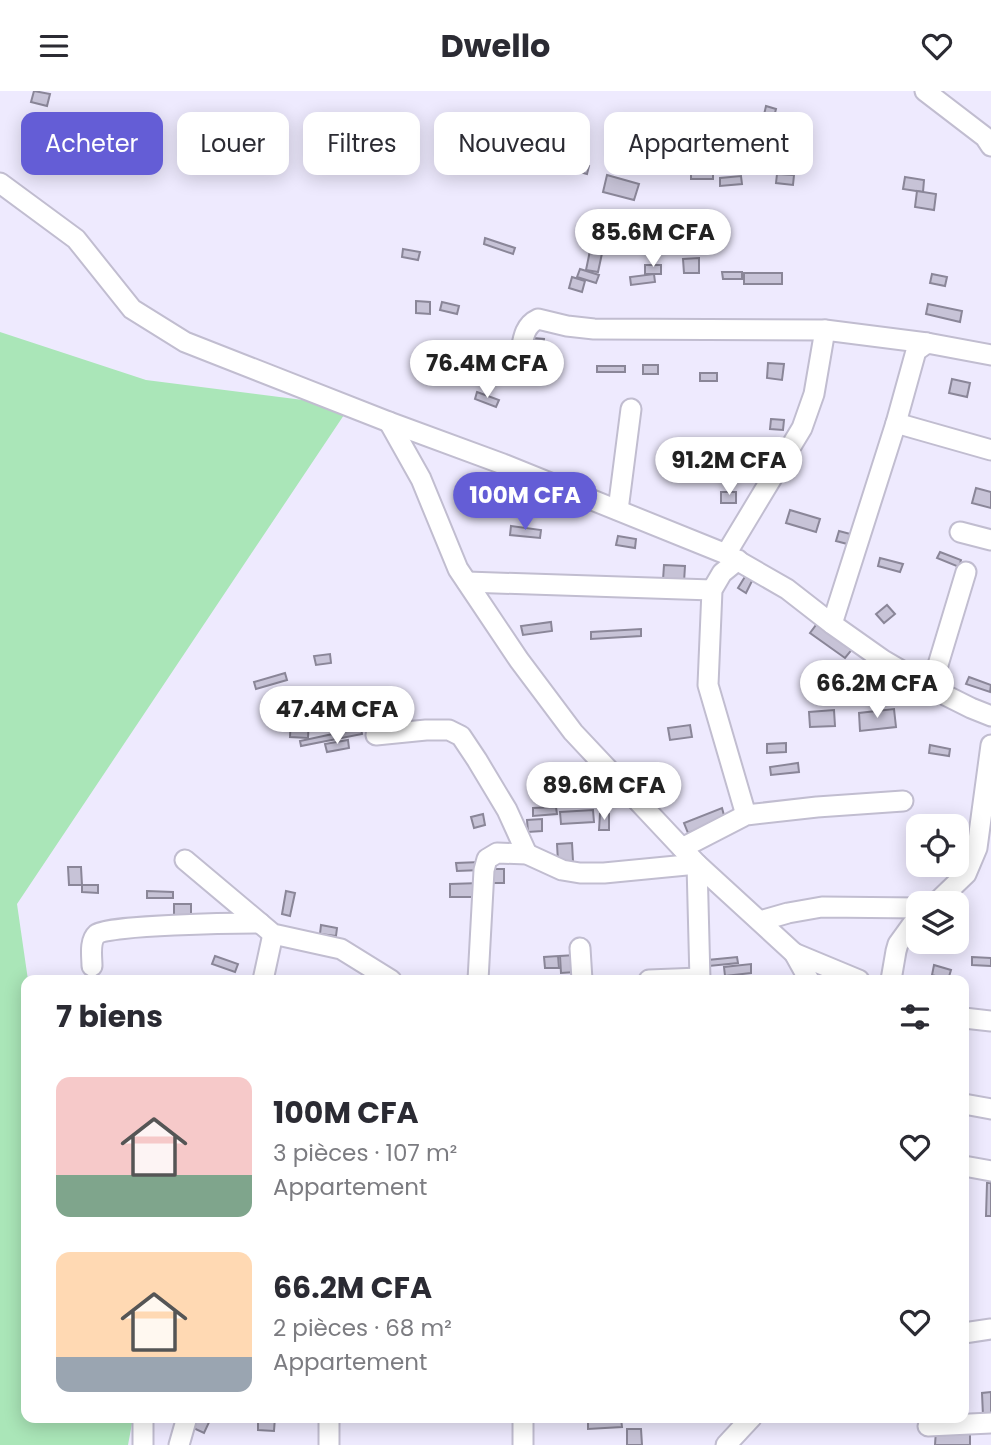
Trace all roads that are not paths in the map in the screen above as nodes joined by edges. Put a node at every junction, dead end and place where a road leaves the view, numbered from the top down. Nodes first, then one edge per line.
1 (925, 91) edge
2 (991, 146) edge
3 (0, 183) edge
4 (825, 330) junction
5 (927, 343) junction
6 (991, 355) edge
7 (520, 356) dead end
8 (631, 409) dead end
9 (389, 422) junction
10 (896, 423) junction
11 (991, 450) edge
12 (618, 510) junction
13 (960, 532) dead end
14 (991, 540) edge
15 (732, 557) junction
16 (966, 572) dead end
17 (467, 582) junction
18 (712, 590) junction
19 (832, 624) junction
20 (931, 688) junction
21 (991, 716) edge
22 (376, 734) dead end
23 (991, 745) edge
24 (903, 801) dead end
25 (746, 815) junction
26 (682, 848) junction
27 (527, 854) junction
28 (186, 860) dead end
29 (697, 864) junction
30 (948, 891) edge
31 (906, 908) edge
32 (760, 921) junction
33 (267, 928) junction
34 (906, 933) edge
35 (580, 948) dead end
36 (794, 953) junction
37 (92, 966) dead end
38 (264, 975) edge
39 (383, 975) edge
40 (478, 975) edge
41 (582, 975) edge
42 (700, 975) edge
43 (806, 975) edge
44 (847, 975) edge
45 (892, 975) edge
46 (969, 1019) edge
47 (991, 1021) edge
48 (969, 1105) edge
49 (991, 1109) edge
50 (969, 1168) edge
51 (991, 1171) edge
52 (991, 1329) edge
53 (969, 1332) edge
54 (143, 1423) edge
55 (185, 1423) edge
56 (330, 1423) edge
57 (523, 1423) edge
58 (729, 1423) edge
59 (746, 1423) edge
60 (991, 1423) edge
61 (928, 1430) edge
62 (728, 1442) edge
63 (143, 1445) edge
64 (179, 1445) edge
65 (329, 1445) edge
66 (523, 1445) edge

1 - 2 street
3 - 9 street
4 - 5 street
4 - 7 street
4 - 15 street
5 - 6 street
5 - 10 street
8 - 12 street
9 - 12 street
9 - 17 street
10 - 11 street
10 - 19 street
12 - 15 street
13 - 14 street
15 - 18 street
15 - 19 street
16 - 20 street
17 - 18 street
17 - 26 street
18 - 25 street
19 - 20 street
20 - 21 street
22 - 27 street
23 - 30 street
24 - 25 street
25 - 26 street
26 - 29 street
27 - 29 street
27 - 40 street
28 - 33 street
29 - 32 street
29 - 42 street
31 - 32 street
32 - 36 street
33 - 37 street
33 - 38 street
33 - 39 street
34 - 45 street
35 - 41 street
36 - 43 street
36 - 44 street
46 - 47 street
48 - 49 street
50 - 51 street
52 - 53 street
54 - 63 street
55 - 64 street
56 - 65 street
57 - 66 street
58 - 62 street
59 - 62 street
60 - 61 street

